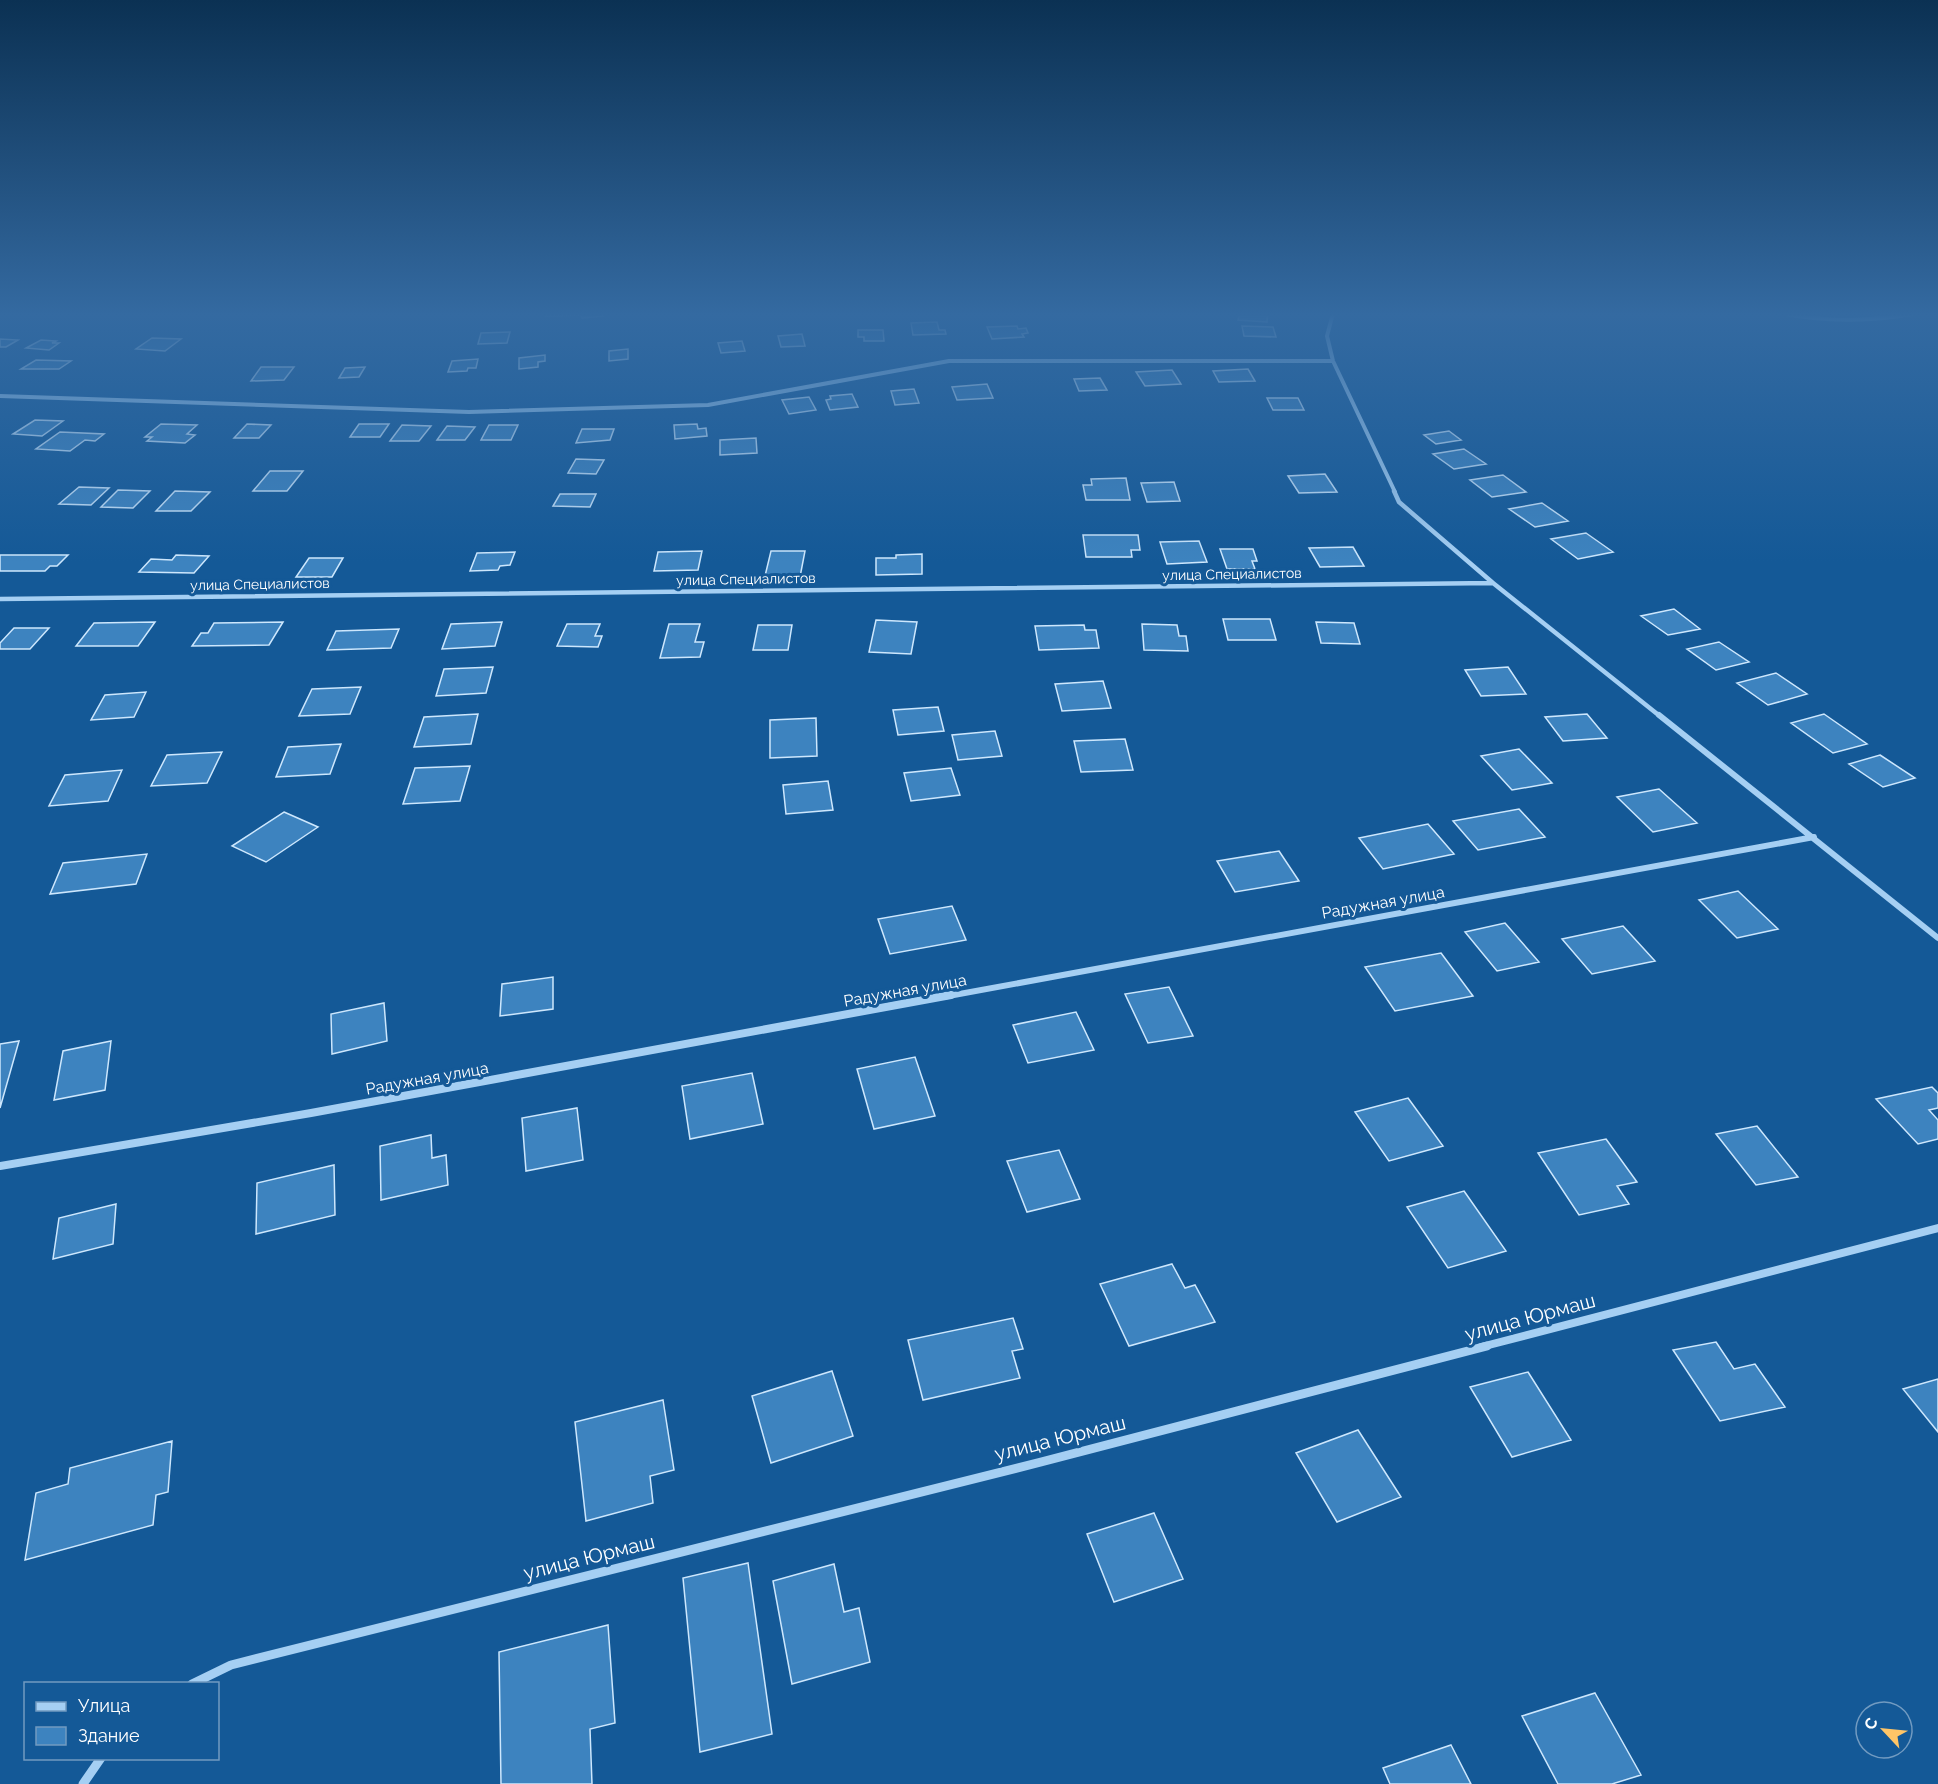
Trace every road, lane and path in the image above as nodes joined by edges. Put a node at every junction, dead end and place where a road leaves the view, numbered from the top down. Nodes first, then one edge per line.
1 (761, 395) edge
2 (1348, 395) edge
3 (0, 396) edge
4 (1493, 583) junction
5 (0, 599) edge
6 (1814, 837) junction
7 (1938, 938) edge
8 (0, 1166) edge
9 (1938, 1228) edge
10 (194, 1682) edge
11 (100, 1760) edge
12 (82, 1784) edge

1 - 3 street
2 - 4 street
4 - 5 street, улица Специалистов
4 - 6 street
6 - 7 street
6 - 8 street, Радужная улица
9 - 10 street, улица Юрмаш
11 - 12 street

